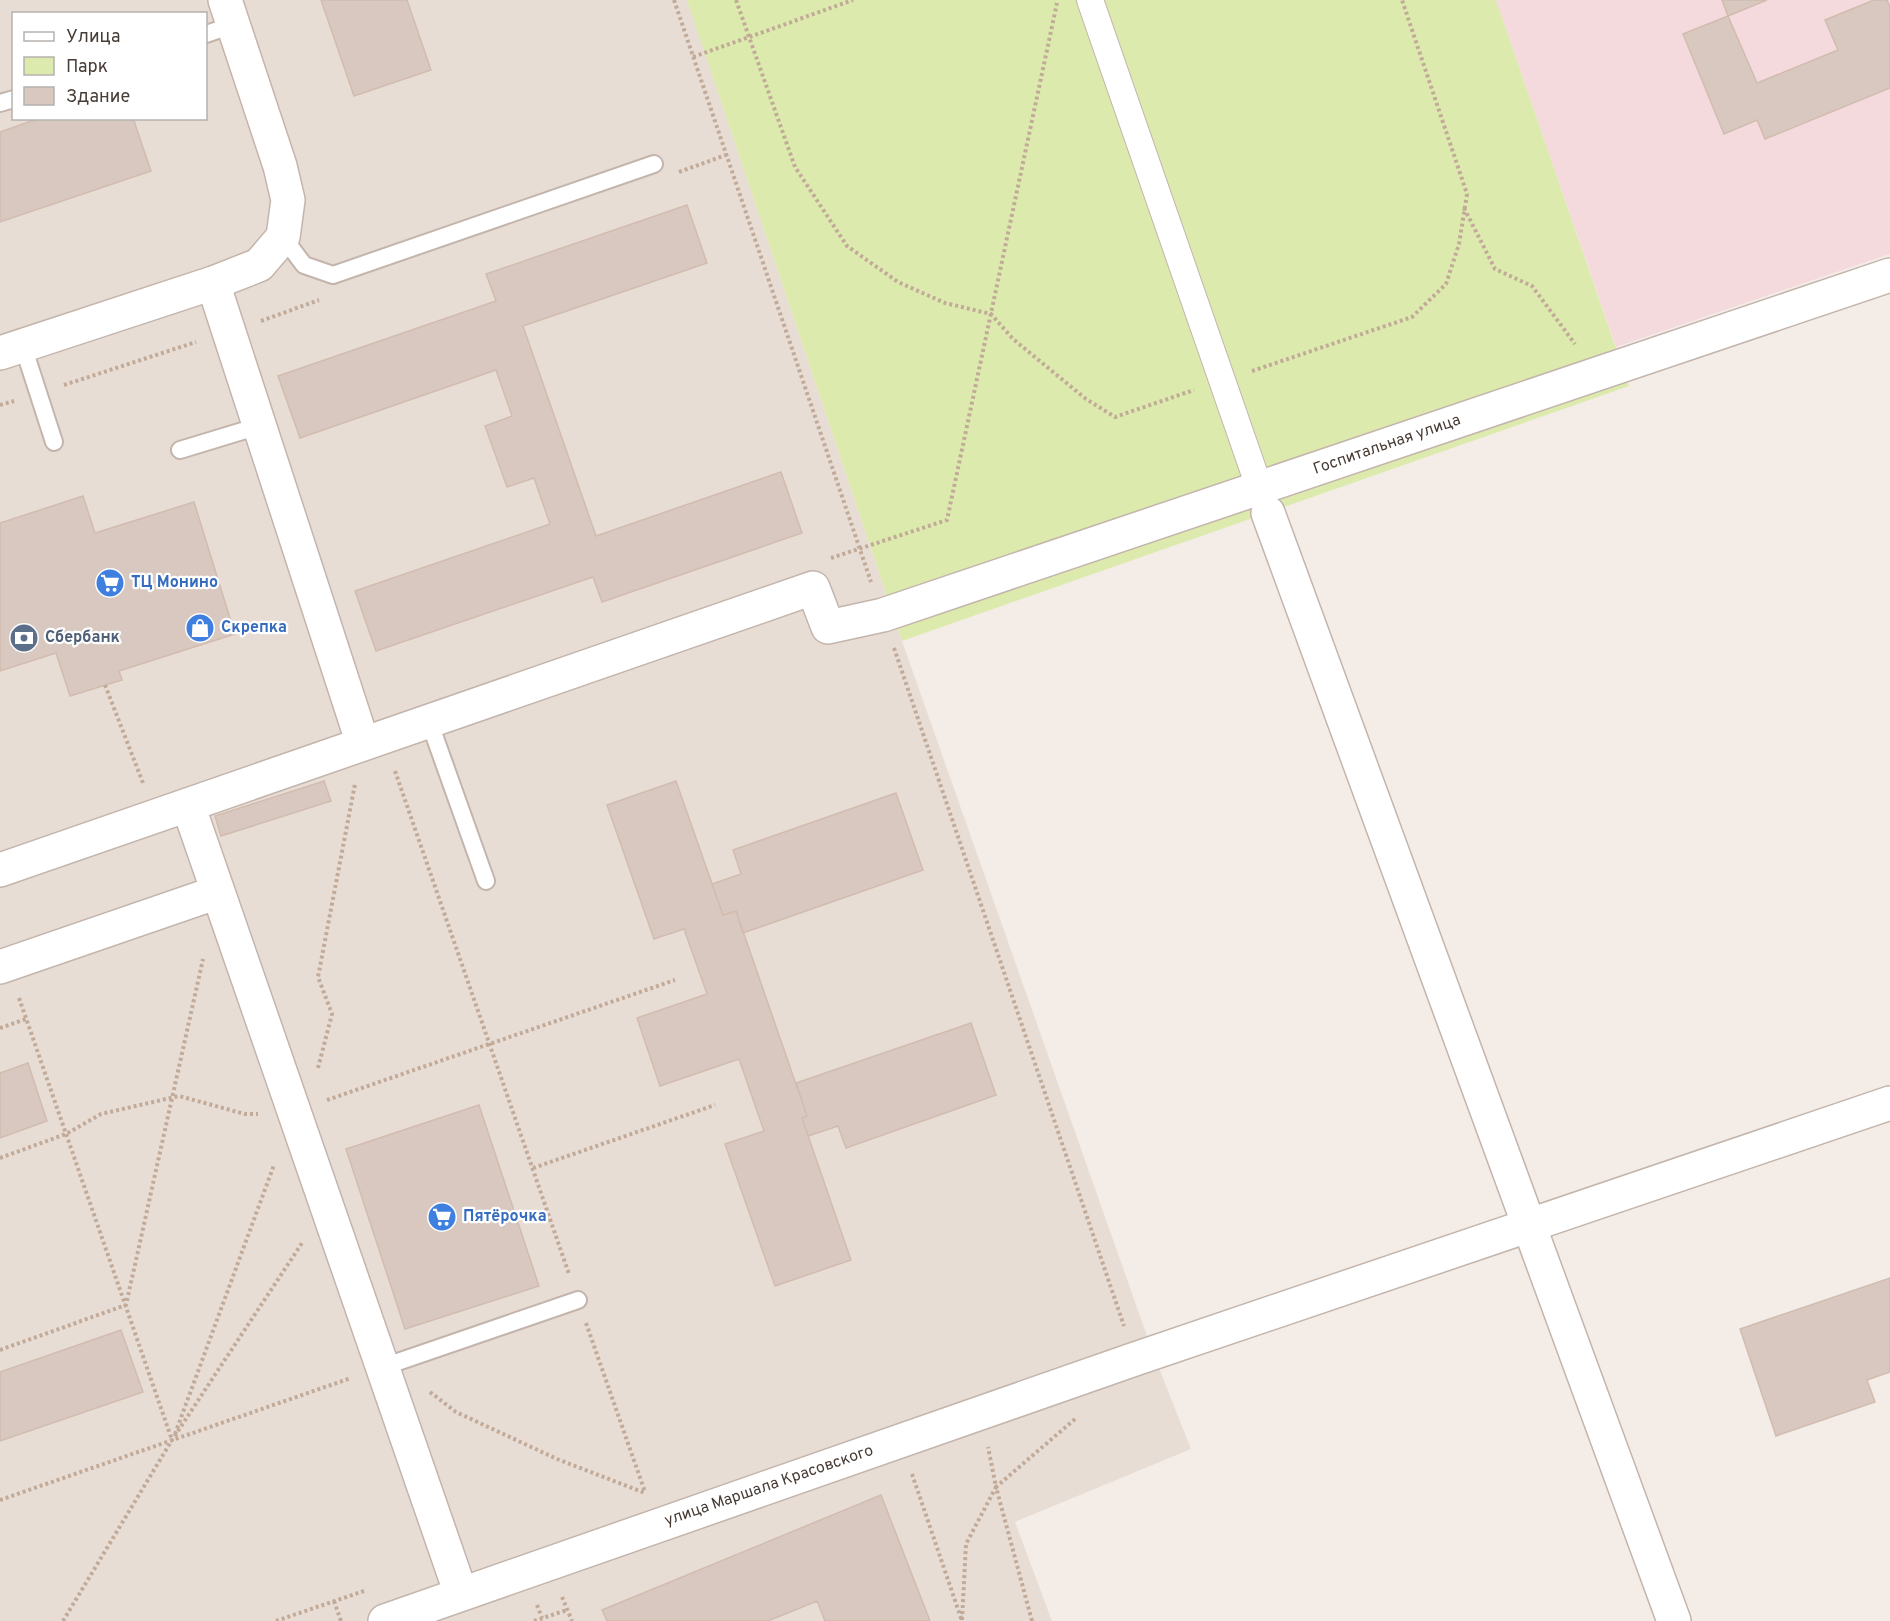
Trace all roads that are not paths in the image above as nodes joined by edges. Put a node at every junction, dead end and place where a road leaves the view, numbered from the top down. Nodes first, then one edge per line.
1 (1090, 0) edge
2 (221, 20) edge
3 (654, 164) dead end
4 (283, 237) junction
5 (1890, 275) edge
6 (213, 283) junction
7 (11, 349) edge
8 (259, 426) junction
9 (54, 442) dead end
10 (180, 450) dead end
11 (1263, 500) junction
12 (429, 721) junction
13 (363, 744) junction
14 (188, 804) junction
15 (0, 870) edge
16 (486, 880) dead end
17 (218, 892) junction
18 (4, 966) edge
19 (1890, 1103) edge
20 (1529, 1224) junction
21 (578, 1300) dead end
22 (388, 1365) junction
23 (461, 1594) junction
24 (385, 1621) edge
25 (1674, 1621) edge

1 - 11 street
2 - 4 street
3 - 4 lane
4 - 6 street
5 - 11 street, Госпитальная улица
6 - 7 street
6 - 8 street
7 - 9 lane
8 - 10 lane
8 - 13 street
11 - 12 street, Госпитальная улица
11 - 20 street
12 - 13 street
12 - 16 lane
13 - 14 street
14 - 15 street
14 - 17 street
17 - 18 street
17 - 22 street
19 - 20 street, улица Маршала Красовского
20 - 23 street, улица Маршала Красовского
20 - 25 street
21 - 22 lane
22 - 23 street
23 - 24 street, улица Маршала Красовского

